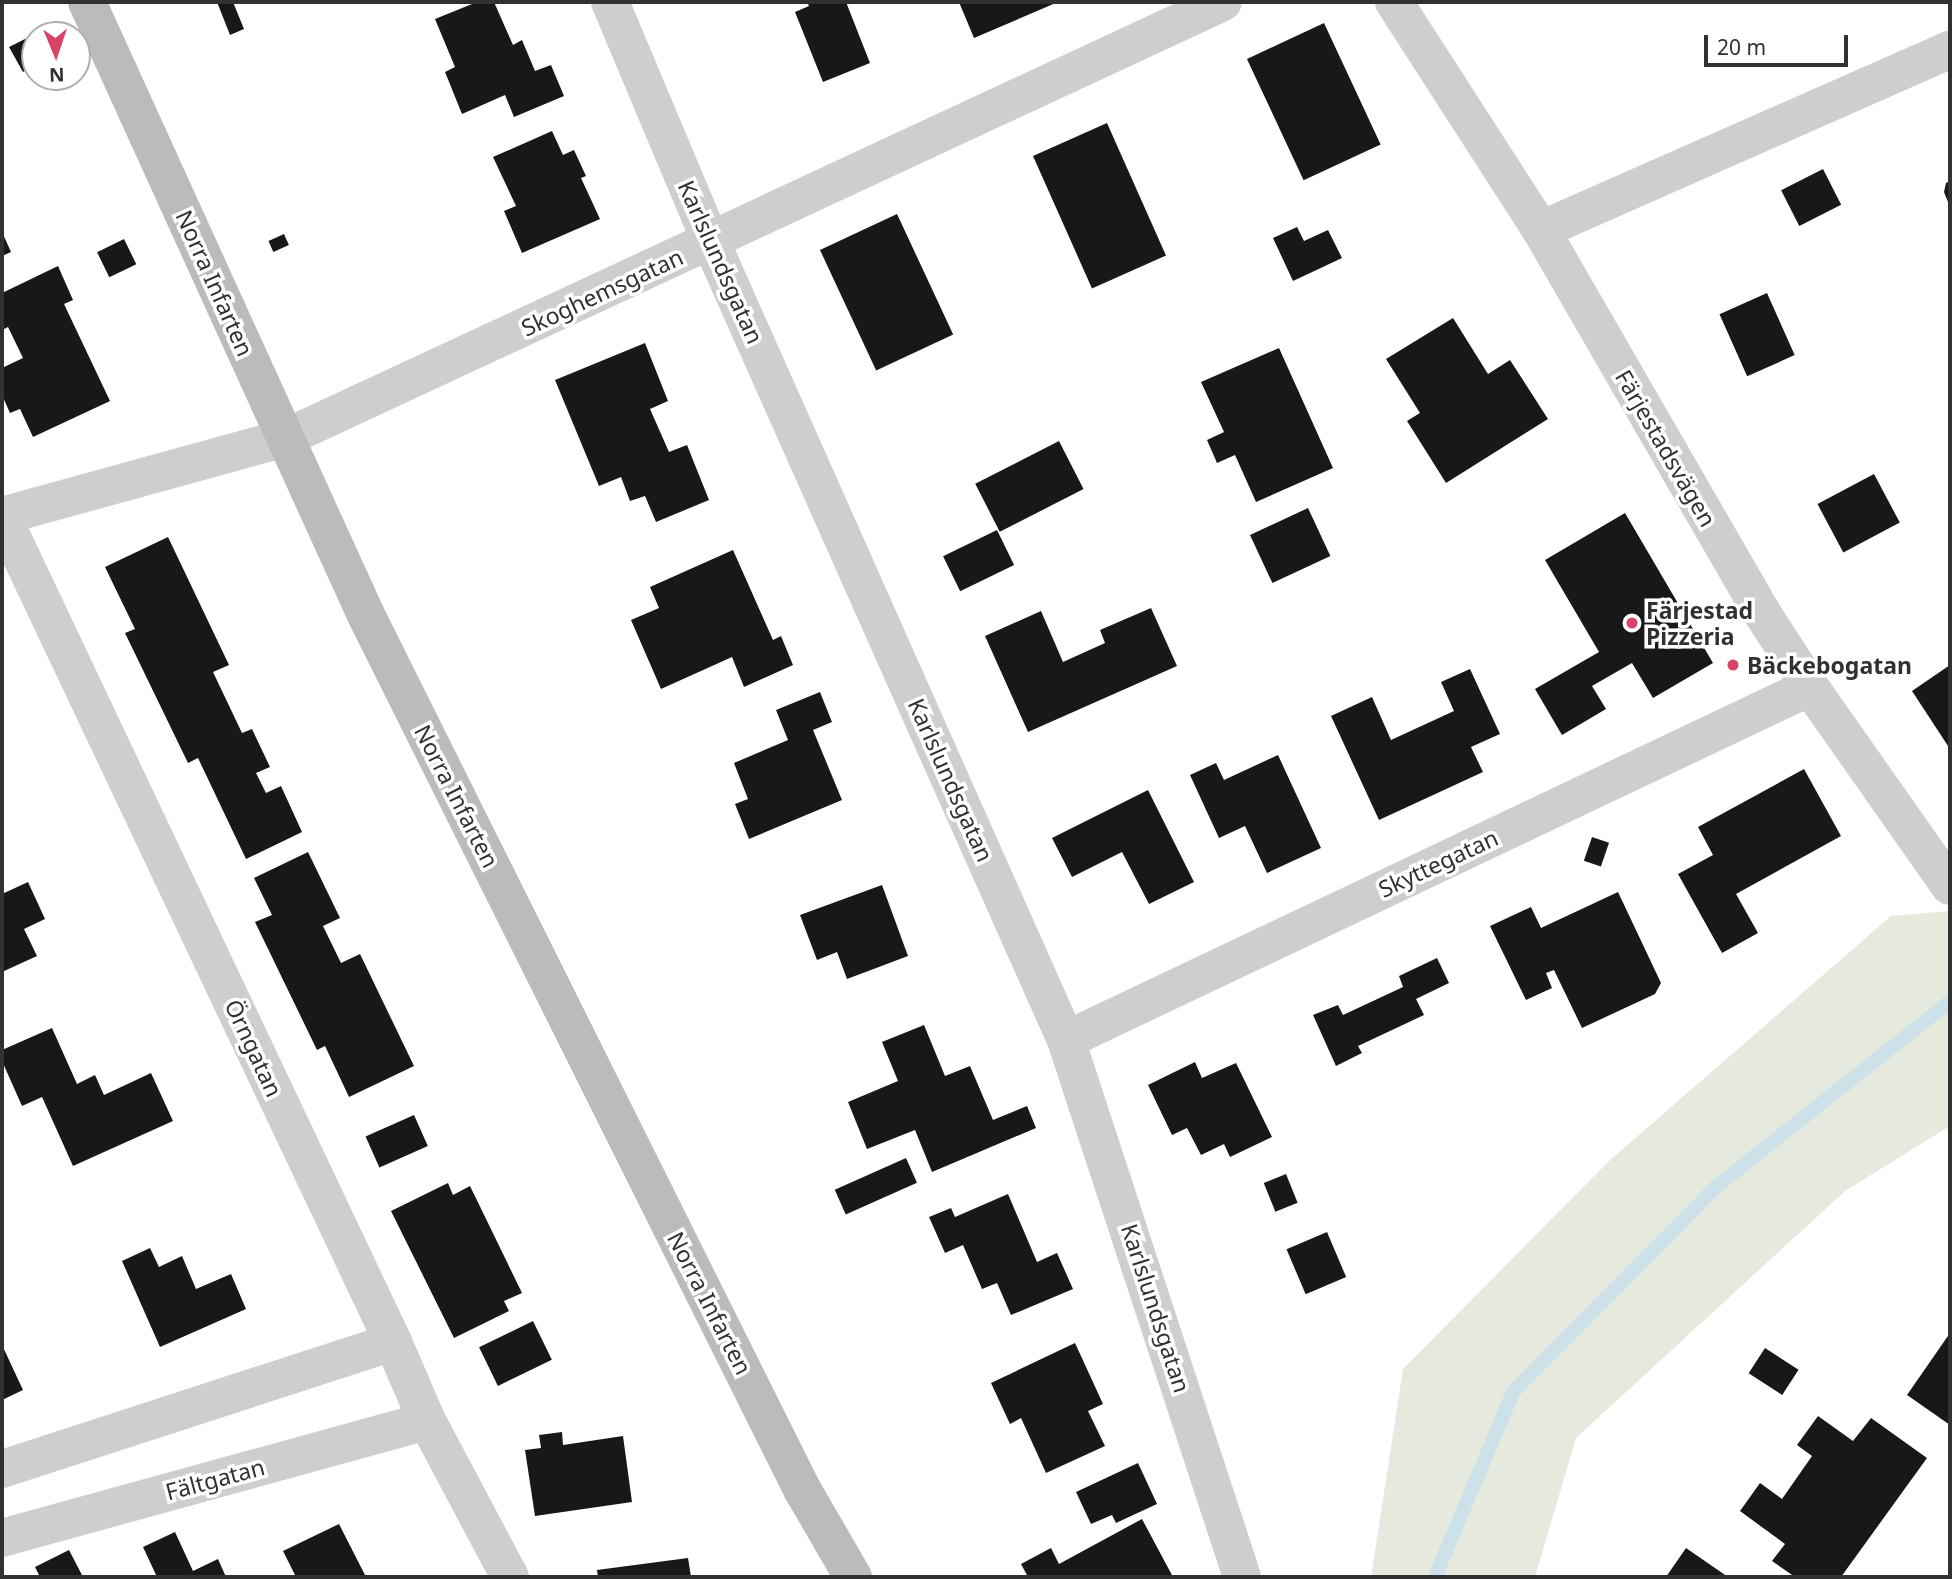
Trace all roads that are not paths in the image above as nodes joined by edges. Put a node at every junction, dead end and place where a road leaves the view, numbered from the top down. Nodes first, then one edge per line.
1 (87, 2) edge
2 (610, 2) edge
3 (1223, 2) edge
4 (1394, 2) edge
5 (1950, 50) edge
6 (1541, 230) junction
7 (712, 242) junction
8 (285, 439) junction
9 (2, 516) edge
10 (1810, 687) junction
11 (1948, 883) edge
12 (1066, 1040) junction
13 (393, 1342) junction
14 (427, 1421) junction
15 (2, 1469) edge
16 (2, 1538) edge
17 (510, 1577) edge
18 (853, 1577) edge
19 (1242, 1577) edge

1 - 8 street, Norra Infarten
2 - 7 street, Karlslundsgatan
3 - 7 street, Skoghemsgatan
4 - 6 street, Färjestadsvägen
5 - 6 street
6 - 10 street, Färjestadsvägen
7 - 8 street, Skoghemsgatan
7 - 12 street, Karlslundsgatan
8 - 9 street, Skoghemsgatan
8 - 18 street, Norra Infarten
9 - 13 street, Örngatan
10 - 11 street, Färjestadsvägen
10 - 12 street, Skyttegatan
12 - 19 street, Karlslundsgatan
13 - 14 street, Örngatan
13 - 15 street
14 - 16 street, Fältgatan
14 - 17 street, Örngatan

